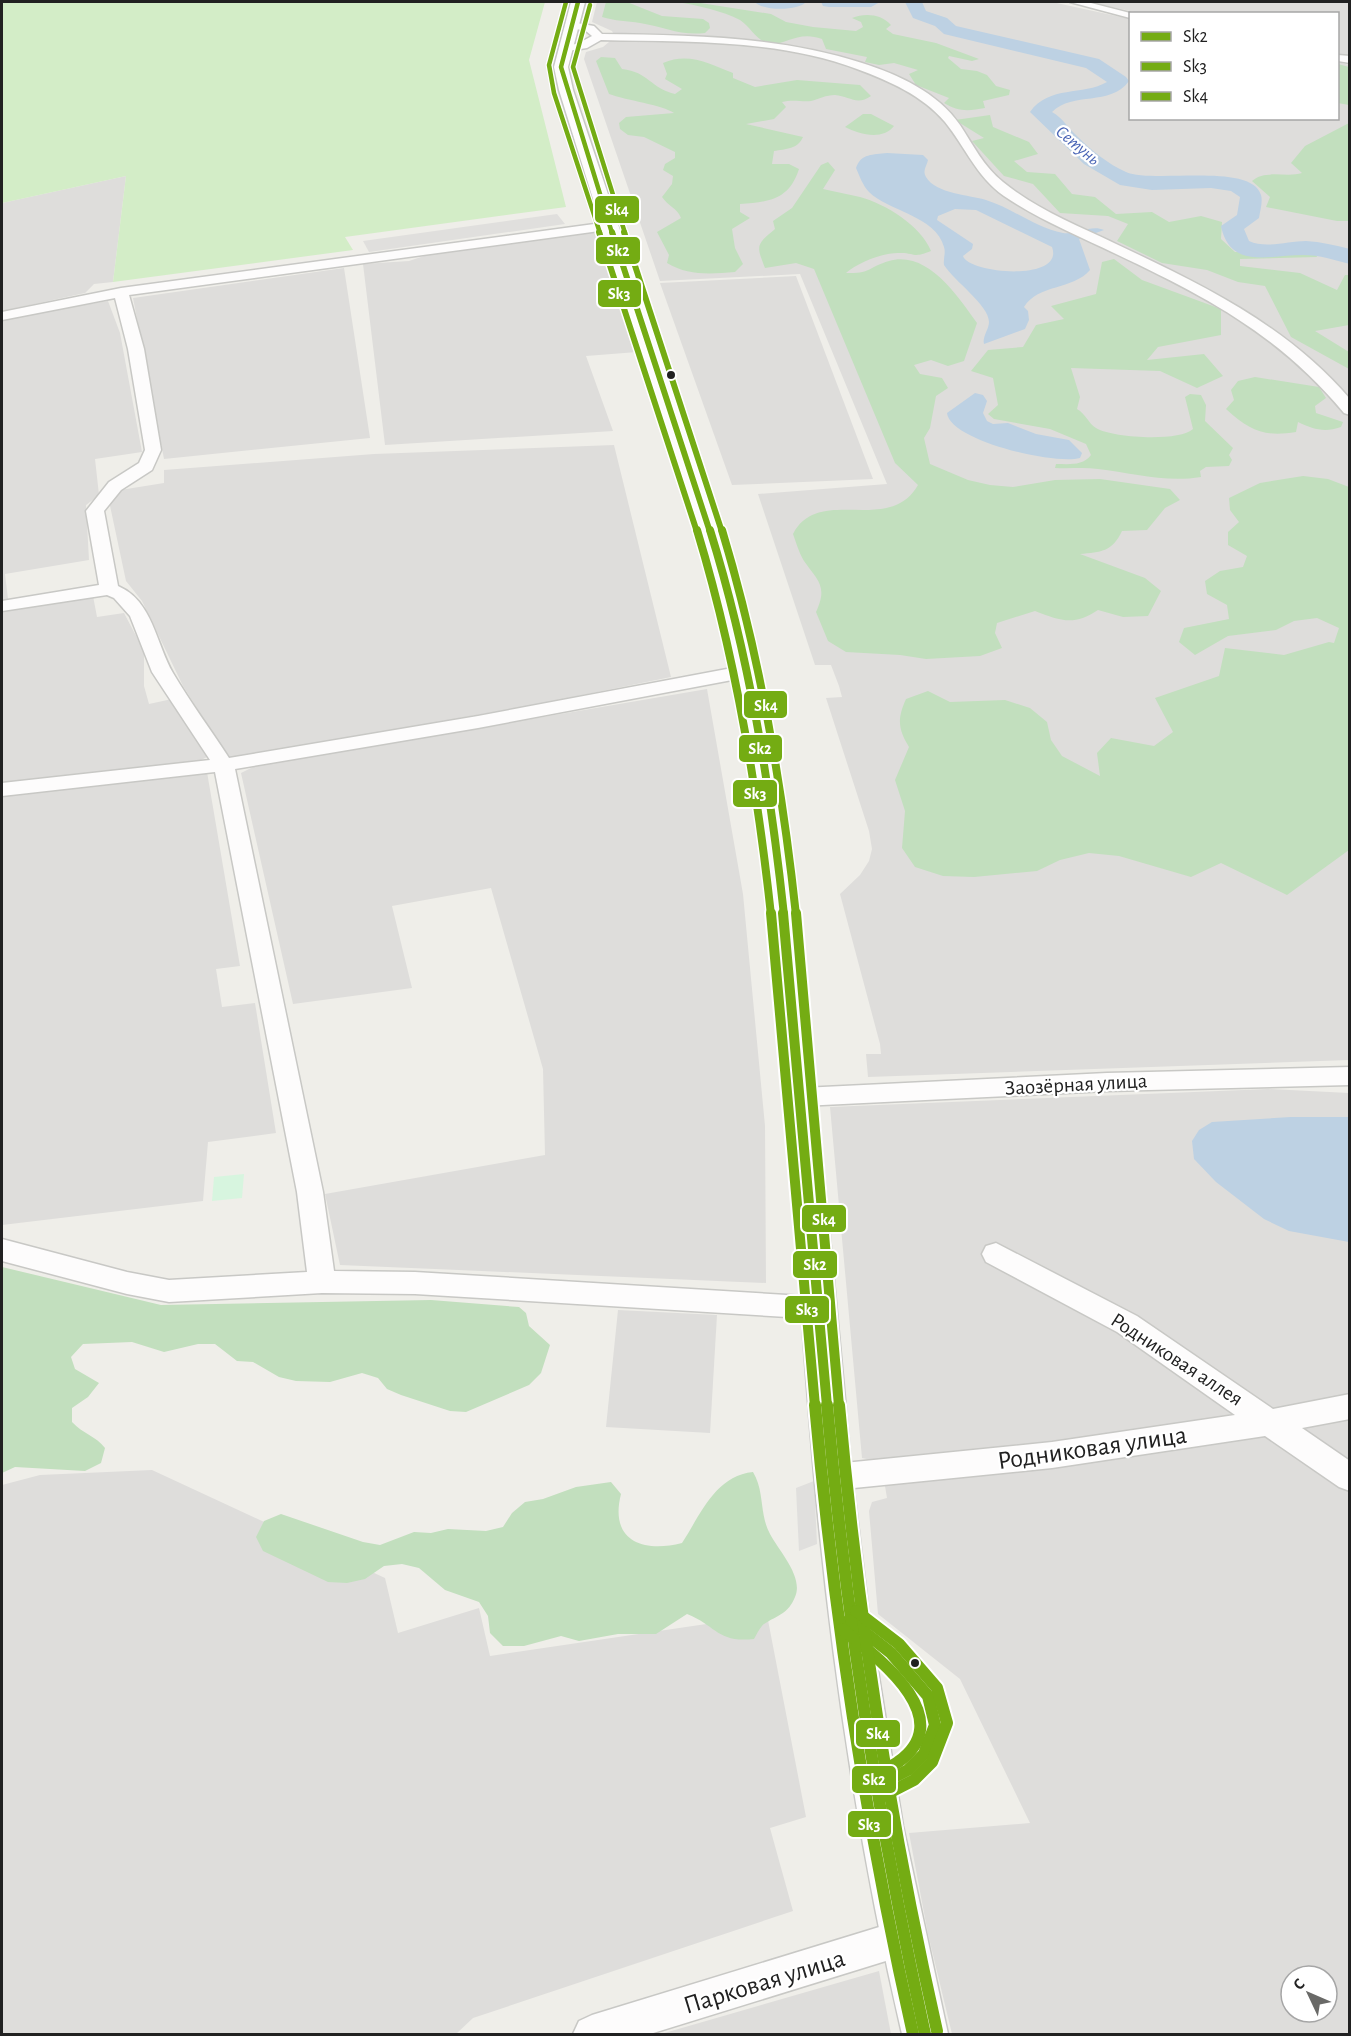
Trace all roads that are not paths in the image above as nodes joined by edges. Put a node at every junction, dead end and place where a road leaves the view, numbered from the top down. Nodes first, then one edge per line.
1 (578, 2) edge
2 (1075, 2) edge
3 (1129, 15) edge
4 (571, 25) junction
5 (599, 37) junction
6 (565, 50) junction
7 (609, 226) junction
8 (121, 292) junction
9 (2, 316) edge
10 (1350, 410) edge
11 (109, 589) junction
12 (2, 606) edge
13 (748, 671) junction
14 (224, 765) junction
15 (2, 790) edge
16 (1350, 1076) edge
17 (802, 1098) junction
18 (2, 1250) edge
19 (996, 1254) dead end
20 (322, 1281) junction
21 (820, 1308) junction
22 (1350, 1406) edge
23 (1272, 1422) junction
24 (834, 1477) junction
25 (1350, 1478) edge
26 (902, 1938) junction
27 (592, 2034) edge
28 (925, 2034) edge

1 - 4 street
2 - 3 street
4 - 5 street
4 - 6 street
5 - 6 street
5 - 10 street
6 - 7 street
7 - 8 street
7 - 13 street
8 - 9 street
8 - 11 street
11 - 12 street
11 - 14 street
13 - 14 street
13 - 17 street
14 - 15 street
14 - 20 street
16 - 17 street, Заозёрная улица
17 - 21 street
18 - 20 street
19 - 23 street, Родниковая аллея
20 - 21 street
21 - 24 street
22 - 23 street, Родниковая улица
23 - 24 street, Родниковая улица
23 - 25 street, Родниковая аллея
24 - 26 street
26 - 27 street, Парковая улица
26 - 28 street

